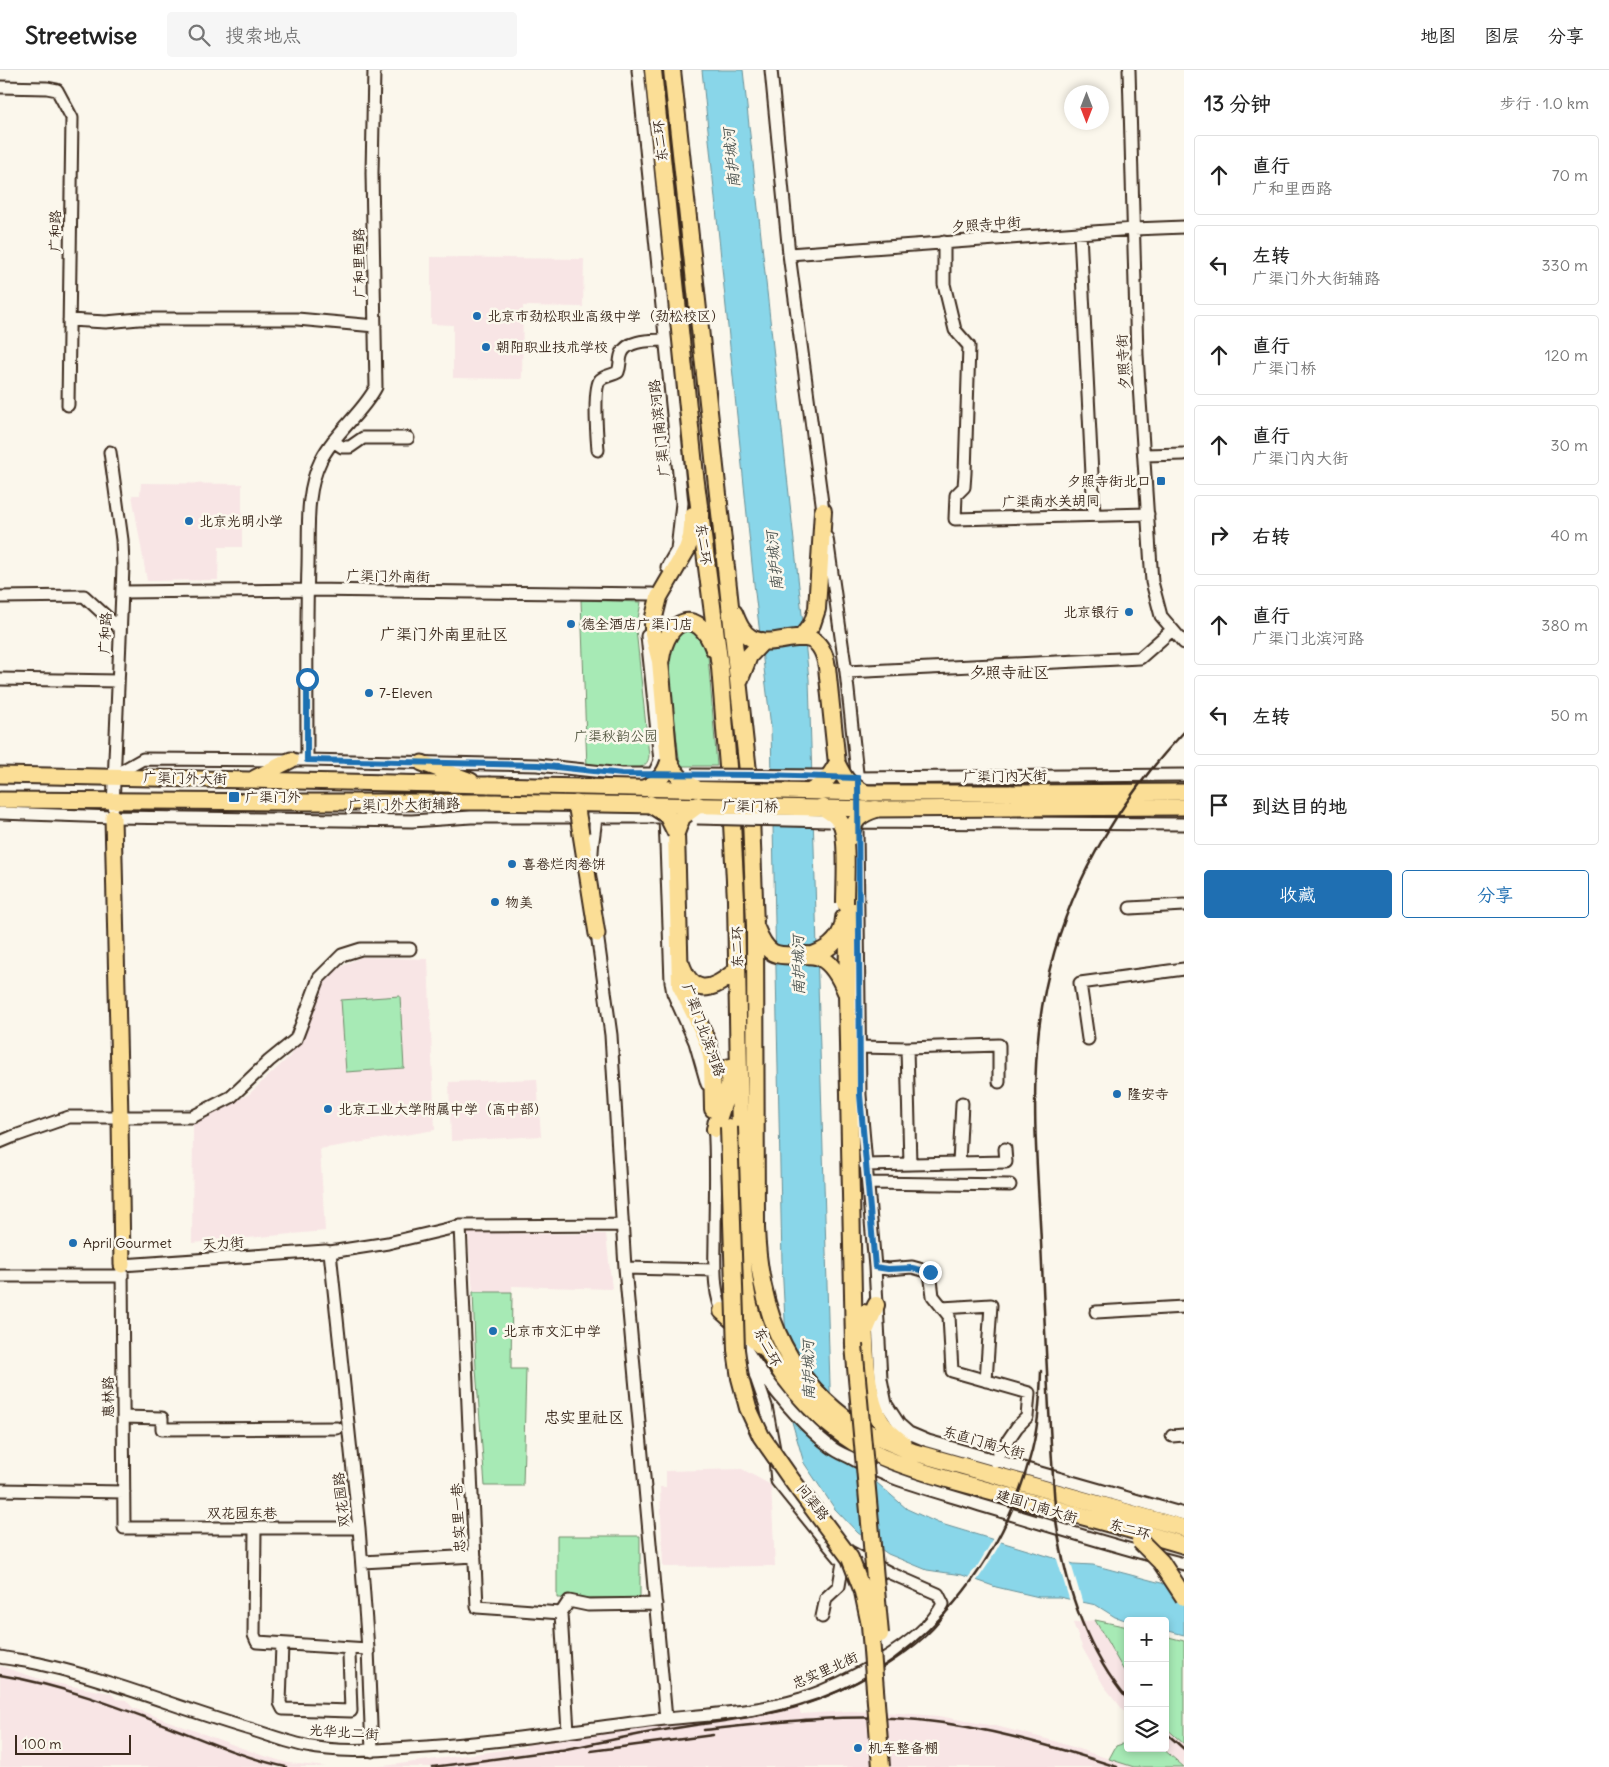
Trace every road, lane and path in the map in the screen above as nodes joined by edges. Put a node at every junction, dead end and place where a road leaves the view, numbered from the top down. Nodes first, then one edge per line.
1 (374, 70) edge
2 (638, 70) edge
3 (653, 70) edge
4 (672, 70) edge
5 (771, 70) edge
6 (1129, 70) edge
7 (0, 86) edge
8 (1184, 227) edge
9 (1134, 229) junction
10 (1080, 233) junction
11 (944, 242) junction
12 (789, 254) junction
13 (69, 320) junction
14 (375, 326) junction
15 (665, 340) junction
16 (68, 405) dead end
17 (408, 438) dead end
18 (333, 441) junction
19 (598, 450) dead end
20 (110, 452) dead end
21 (1184, 454) edge
22 (1144, 455) junction
23 (694, 475) junction
24 (823, 511) junction
25 (1148, 514) junction
26 (1094, 515) junction
27 (307, 590) junction
28 (123, 592) junction
29 (652, 594) junction
30 (0, 597) edge
31 (729, 602) junction
32 (120, 629) junction
33 (1172, 630) junction
34 (801, 638) junction
35 (763, 641) junction
36 (1184, 643) edge
37 (660, 661) junction
38 (720, 667) junction
39 (846, 672) junction
40 (0, 679) edge
41 (118, 681) junction
42 (738, 684) junction
43 (291, 760) junction
44 (307, 760) junction
45 (422, 763) junction
46 (669, 768) junction
47 (832, 770) junction
48 (1184, 774) edge
49 (0, 775) edge
50 (114, 776) junction
51 (858, 778) junction
52 (252, 780) junction
53 (650, 781) junction
54 (693, 781) junction
55 (485, 785) junction
56 (811, 791) junction
57 (1010, 792) joint
58 (1184, 792) edge
59 (866, 793) junction
60 (0, 800) edge
61 (113, 801) junction
62 (489, 802) joint
63 (576, 803) junction
64 (650, 804) junction
65 (1184, 807) edge
66 (876, 809) junction
67 (697, 811) junction
68 (0, 813) edge
69 (826, 814) junction
70 (596, 816) junction
71 (113, 817) junction
72 (670, 822) junction
73 (857, 822) junction
74 (1184, 824) edge
75 (736, 900) junction
76 (1184, 905) edge
77 (1130, 908) dead end
78 (756, 926) junction
79 (597, 934) junction
80 (410, 949) dead end
81 (813, 955) junction
82 (678, 956) junction
83 (1184, 969) edge
84 (732, 974) junction
85 (847, 993) junction
86 (1088, 1039) dead end
87 (859, 1047) junction
88 (907, 1048) junction
89 (999, 1082) dead end
90 (860, 1095) junction
91 (962, 1102) dead end
92 (714, 1109) junction
93 (120, 1118) junction
94 (850, 1126) junction
95 (722, 1128) junction
96 (0, 1142) edge
97 (1006, 1149) dead end
98 (959, 1163) junction
99 (910, 1164) junction
100 (858, 1166) junction
101 (868, 1183) junction
102 (1010, 1185) dead end
103 (623, 1225) junction
104 (460, 1226) junction
105 (328, 1252) junction
106 (875, 1267) junction
107 (625, 1268) junction
108 (715, 1270) junction
109 (122, 1271) junction
110 (0, 1276) edge
111 (876, 1305) junction
112 (1184, 1307) edge
113 (942, 1308) junction
114 (722, 1311) junction
115 (1096, 1312) dead end
116 (865, 1331) junction
117 (746, 1350) junction
118 (769, 1352) junction
119 (754, 1364) joint
120 (986, 1381) junction
121 (124, 1417) junction
122 (337, 1428) dead end
123 (1184, 1435) edge
124 (1172, 1436) dead end
125 (913, 1452) junction
126 (996, 1462) junction
127 (0, 1490) edge
128 (124, 1492) junction
129 (1184, 1514) edge
130 (1092, 1519) junction
131 (124, 1528) joint
132 (255, 1528) junction
133 (359, 1528) junction
134 (1184, 1528) edge
135 (823, 1538) junction
136 (1184, 1545) edge
137 (475, 1556) junction
138 (362, 1562) junction
139 (1184, 1564) edge
140 (1184, 1597) edge
141 (656, 1604) junction
142 (943, 1604) joint
143 (561, 1613) junction
144 (822, 1617) dead end
145 (282, 1644) junction
146 (368, 1649) junction
147 (348, 1654) dead end
148 (0, 1657) edge
149 (666, 1719) junction
150 (568, 1732) junction
151 (372, 1750) junction
152 (881, 1767) edge
153 (888, 1767) edge

1 - 14 street, 广和里西路
2 - 15 street, 广渠门南滨河路
3 - 23 highway, 东二环
4 - 31 highway, 东二环
5 - 12 street
6 - 9 street, 夕照寺街
7 - 13 street, 广和路
8 - 9 street, 夕照寺中街
9 - 10 street, 夕照寺中街
9 - 22 street, 夕照寺街
10 - 11 street, 夕照寺中街
10 - 26 street
11 - 12 street, 夕照寺中街
11 - 26 street, 广渠南水关胡同
12 - 24 street
13 - 14 street
13 - 16 street, 广和路
14 - 18 street, 广和里西路
15 - 19 street
15 - 29 street, 广渠门南滨河路
17 - 18 street
18 - 27 street, 广和里西路
20 - 28 street, 广和路
21 - 22 street
22 - 25 street, 夕照寺街
23 - 37 highway
23 - 38 highway, 东二环
24 - 34 highway
24 - 39 street
25 - 26 street, 广渠南水关胡同
25 - 33 street, 夕照寺街
27 - 28 street, 广渠门外南街
27 - 29 street, 广渠门外南街
27 - 44 street, 广和里西路
28 - 32 street, 广和路
29 - 53 street, 广渠门南滨河路
30 - 32 street
31 - 35 highway
31 - 42 highway, 东二环
32 - 41 street, 广和路
33 - 36 street, 夕照寺街
33 - 39 street
34 - 35 highway
34 - 47 highway
35 - 42 highway
37 - 38 highway
37 - 46 highway
38 - 75 highway, 东二环
39 - 51 street
40 - 41 street
41 - 50 street, 广和路
42 - 78 highway, 东二环
43 - 44 street
43 - 50 street
43 - 52 main road
44 - 45 street
45 - 53 street
45 - 55 main road
46 - 53 highway, bridge
46 - 54 highway, bridge
46 - 72 street, 广渠门北滨河路
47 - 51 street, 广渠门内大街
47 - 54 street, 广渠门桥, bridge
47 - 56 highway, bridge
47 - 59 highway, bridge
48 - 51 street, 广渠门内大街
49 - 50 main road, 广渠门外大街
50 - 52 main road, 广渠门外大街
50 - 61 street, 广和路
51 - 73 street
52 - 55 main road, 广渠门外大街
53 - 54 main road, 广渠门桥, bridge
53 - 55 main road, 广渠门桥, bridge
53 - 72 street, 广渠门南滨河路
54 - 56 main road, 广渠门桥, bridge
56 - 59 main road, 广渠门桥, bridge
57 - 58 main road, 广渠门内大街
57 - 59 main road, 广渠门桥, bridge
60 - 61 main road, 广渠门外大街
61 - 62 main road, 广渠门外大街
61 - 71 street, 广和路
62 - 63 main road, 广渠门桥, bridge
63 - 64 main road, 广渠门桥, bridge
63 - 79 main road, bridge
64 - 67 main road, 广渠门桥, bridge
64 - 72 highway, bridge
65 - 66 main road, 广渠门桥, bridge
66 - 69 main road, 广渠门桥, bridge
66 - 85 highway, bridge
67 - 69 main road, 广渠门桥, bridge
67 - 72 highway, bridge
68 - 71 street
69 - 73 street
69 - 81 highway, bridge
70 - 71 street, 广渠门外大街辅路
70 - 72 street, 广渠门外大街辅路
70 - 79 street
71 - 93 main road
72 - 82 highway
72 - 92 street, 广渠门北滨河路
73 - 74 street
73 - 87 street
75 - 84 highway
75 - 118 highway, 东二环
76 - 77 street
78 - 81 highway
78 - 125 highway, 东二环
79 - 103 street
80 - 93 street
81 - 85 highway
82 - 84 highway
82 - 92 highway
83 - 86 street
84 - 95 highway
85 - 94 highway
87 - 88 street
87 - 90 street
88 - 89 street
88 - 99 street
90 - 94 highway
90 - 100 street
91 - 98 street
92 - 95 street, 广渠门北滨河路
93 - 96 street
93 - 109 main road
94 - 100 highway
95 - 108 street, 广渠门北滨河路
95 - 152 highway, bridge
97 - 98 street
98 - 99 street
99 - 100 street
100 - 101 street
100 - 116 highway
100 - 153 highway, bridge
101 - 102 street
101 - 106 street
103 - 104 street, 天力街
103 - 107 street
104 - 105 street, 天力街
104 - 137 street, 忠实里一巷
105 - 109 street, 天力街
105 - 133 street, 双花园路
106 - 111 street
106 - 113 street
107 - 108 street
107 - 141 street
108 - 114 street, 广渠门北滨河路
109 - 110 street, 天力街
109 - 121 street, 惠林路
111 - 116 highway
111 - 126 street, 东直门南大街
112 - 115 street
113 - 120 street
113 - 120 street
114 - 117 street, 广渠门北滨河路
114 - 118 highway
116 - 125 highway
117 - 119 street, 广渠门北滨河路
117 - 135 street, 问渠路
118 - 130 highway, 东二环
119 - 139 street, 建国门南大街
120 - 126 street
121 - 122 street
121 - 128 street, 惠林路
123 - 124 street
125 - 134 highway, 东二环
126 - 129 street, 东直门南大街
127 - 128 street
128 - 131 street, 惠林路
130 - 136 highway, 东二环
130 - 140 highway, bridge
131 - 132 street, 双花园东巷
132 - 133 street, 双花园东巷
132 - 145 street
133 - 138 street, 双花园路
135 - 142 street, 问渠路
135 - 144 street
137 - 138 street
137 - 143 street, 忠实里一巷
138 - 146 street, 双花园路
141 - 143 street
141 - 149 street
142 - 149 street, 忠实里北街
143 - 150 street
145 - 146 street
145 - 147 street
146 - 151 street, 双花园路
148 - 151 street, 光华北二街
149 - 150 street, 光华北二街
150 - 151 street, 光华北二街

